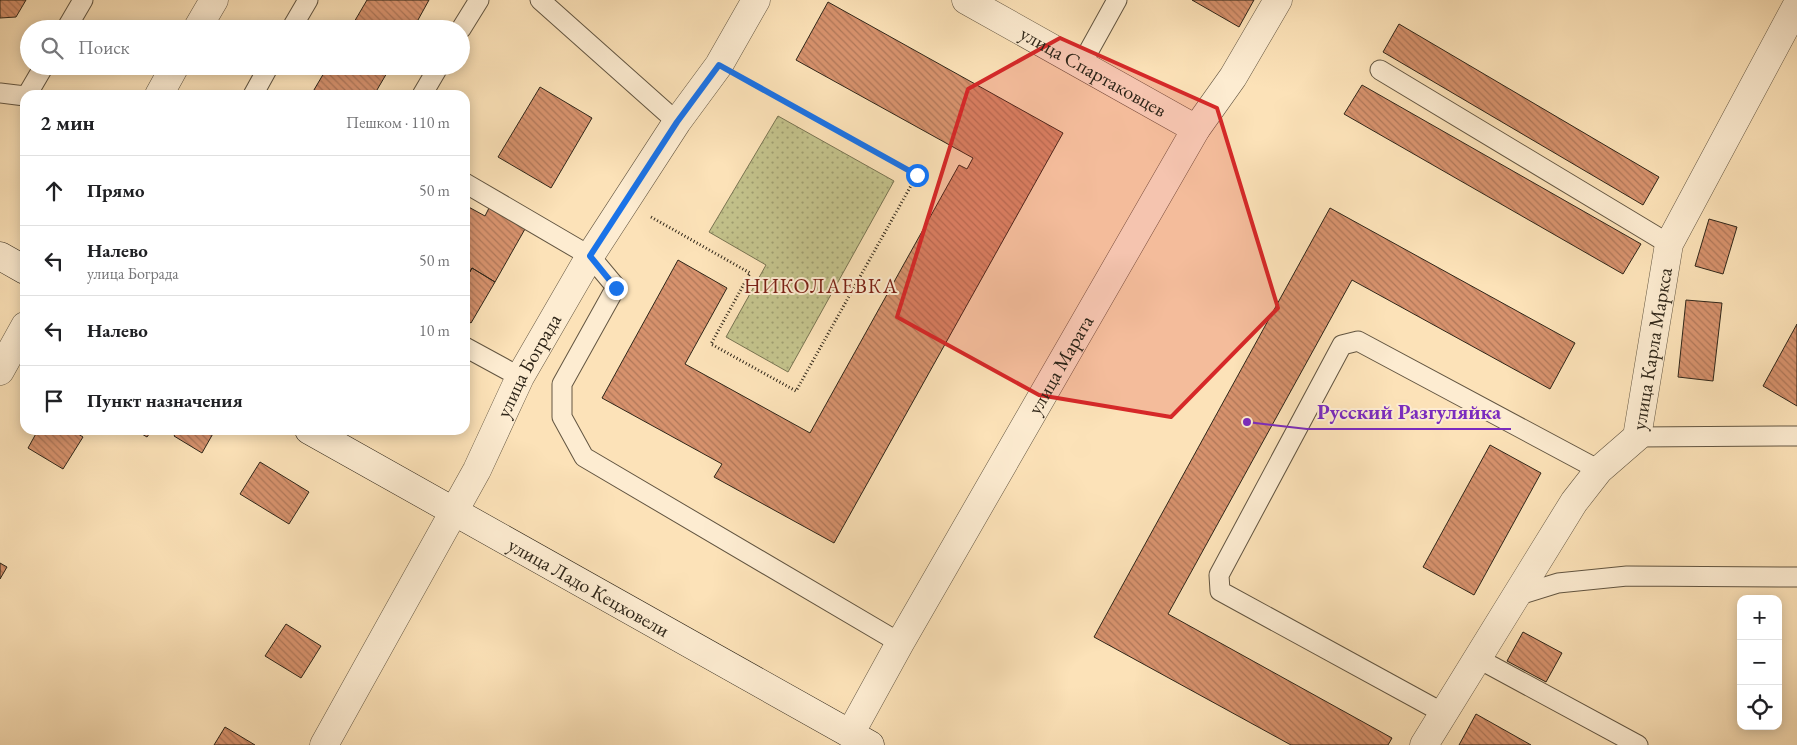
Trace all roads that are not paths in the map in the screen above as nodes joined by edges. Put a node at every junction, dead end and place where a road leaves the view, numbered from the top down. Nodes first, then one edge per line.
1 (82, 0) edge
2 (214, 0) edge
3 (308, 0) edge
4 (479, 0) edge
5 (540, 0) edge
6 (756, 0) edge
7 (966, 0) edge
8 (1117, 0) edge
9 (1278, 0) edge
10 (1797, 5) edge
11 (71, 20) edge
12 (202, 20) edge
13 (296, 20) edge
14 (467, 20) edge
15 (1081, 65) junction
16 (1380, 70) dead end
17 (39, 75) edge
18 (171, 75) edge
19 (265, 75) edge
20 (434, 75) edge
21 (30, 90) edge
22 (162, 90) edge
23 (256, 90) edge
24 (425, 90) edge
25 (0, 93) edge
26 (20, 95) edge
27 (677, 122) junction
28 (1196, 129) junction
29 (470, 186) edge
30 (1669, 244) junction
31 (0, 256) edge
32 (590, 256) junction
33 (20, 267) edge
34 (20, 335) edge
35 (470, 350) edge
36 (0, 371) edge
37 (520, 377) junction
38 (318, 435) edge
39 (1797, 436) edge
40 (1637, 437) junction
41 (1599, 470) junction
42 (453, 511) junction
43 (1797, 577) edge
44 (1516, 596) junction
45 (900, 642) junction
46 (1477, 658) junction
47 (1445, 714) junction
48 (860, 739) edge
49 (324, 745) edge
50 (1424, 745) edge
51 (1638, 745) edge

1 - 11 lane
2 - 12 street
3 - 13 lane
4 - 14 lane
5 - 27 lane
6 - 27 street, улица Бограда
7 - 15 street, улица Спартаковцев
8 - 15 lane
9 - 28 street, улица Марата
10 - 30 street, улица Карла Маркса
15 - 28 street, улица Спартаковцев
16 - 30 lane
17 - 21 lane
18 - 22 street
19 - 23 lane
20 - 24 lane
25 - 26 lane
27 - 32 street, улица Бограда
28 - 45 street, улица Марата
29 - 32 lane
30 - 40 street, улица Карла Маркса
31 - 33 street
32 - 37 street, улица Бограда
32 - 45 lane
34 - 36 street
35 - 37 lane
37 - 42 street, улица Бограда
38 - 42 street, улица Ладо Кецховели
39 - 40 lane
40 - 41 street, улица Карла Маркса
41 - 44 street, улица Карла Маркса
41 - 47 lane
42 - 48 street, улица Ладо Кецховели
42 - 49 street, улица Бограда
43 - 44 lane
44 - 46 street, улица Карла Маркса
45 - 48 street, улица Марата
46 - 47 street, улица Карла Маркса
46 - 51 lane
47 - 50 street, улица Карла Маркса

